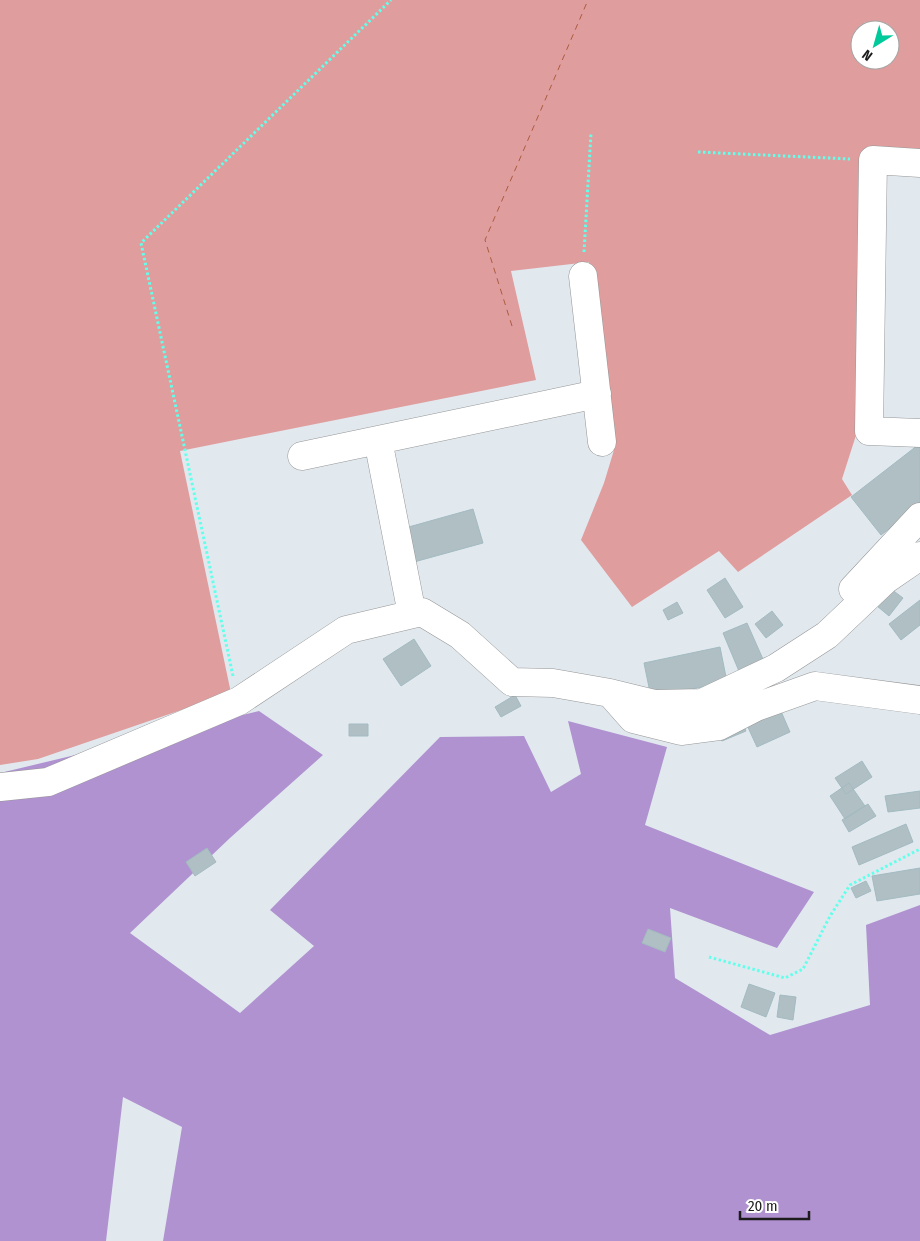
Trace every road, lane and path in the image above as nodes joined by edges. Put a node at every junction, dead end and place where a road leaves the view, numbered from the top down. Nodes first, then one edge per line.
1 (391, 0) edge
2 (591, 133) dead end
3 (698, 152) dead end
4 (873, 160) junction
5 (920, 163) edge
6 (582, 276) joint
7 (597, 394) junction
8 (920, 433) edge
9 (378, 440) junction
10 (602, 442) dead end
11 (302, 456) dead end
12 (920, 517) edge
13 (920, 556) edge
14 (412, 614) junction
15 (827, 635) junction
16 (610, 693) junction
17 (920, 700) edge
18 (239, 701) junction
19 (0, 787) edge
20 (920, 848) edge
21 (709, 957) dead end

1 - 18 path
2 - 6 path
3 - 4 path
4 - 5 street
4 - 8 street
6 - 7 street
7 - 9 street
7 - 10 street
9 - 11 street
9 - 14 street
12 - 15 street
13 - 15 street
14 - 16 street
14 - 18 street
15 - 16 street
16 - 17 street
18 - 19 street
20 - 21 path

